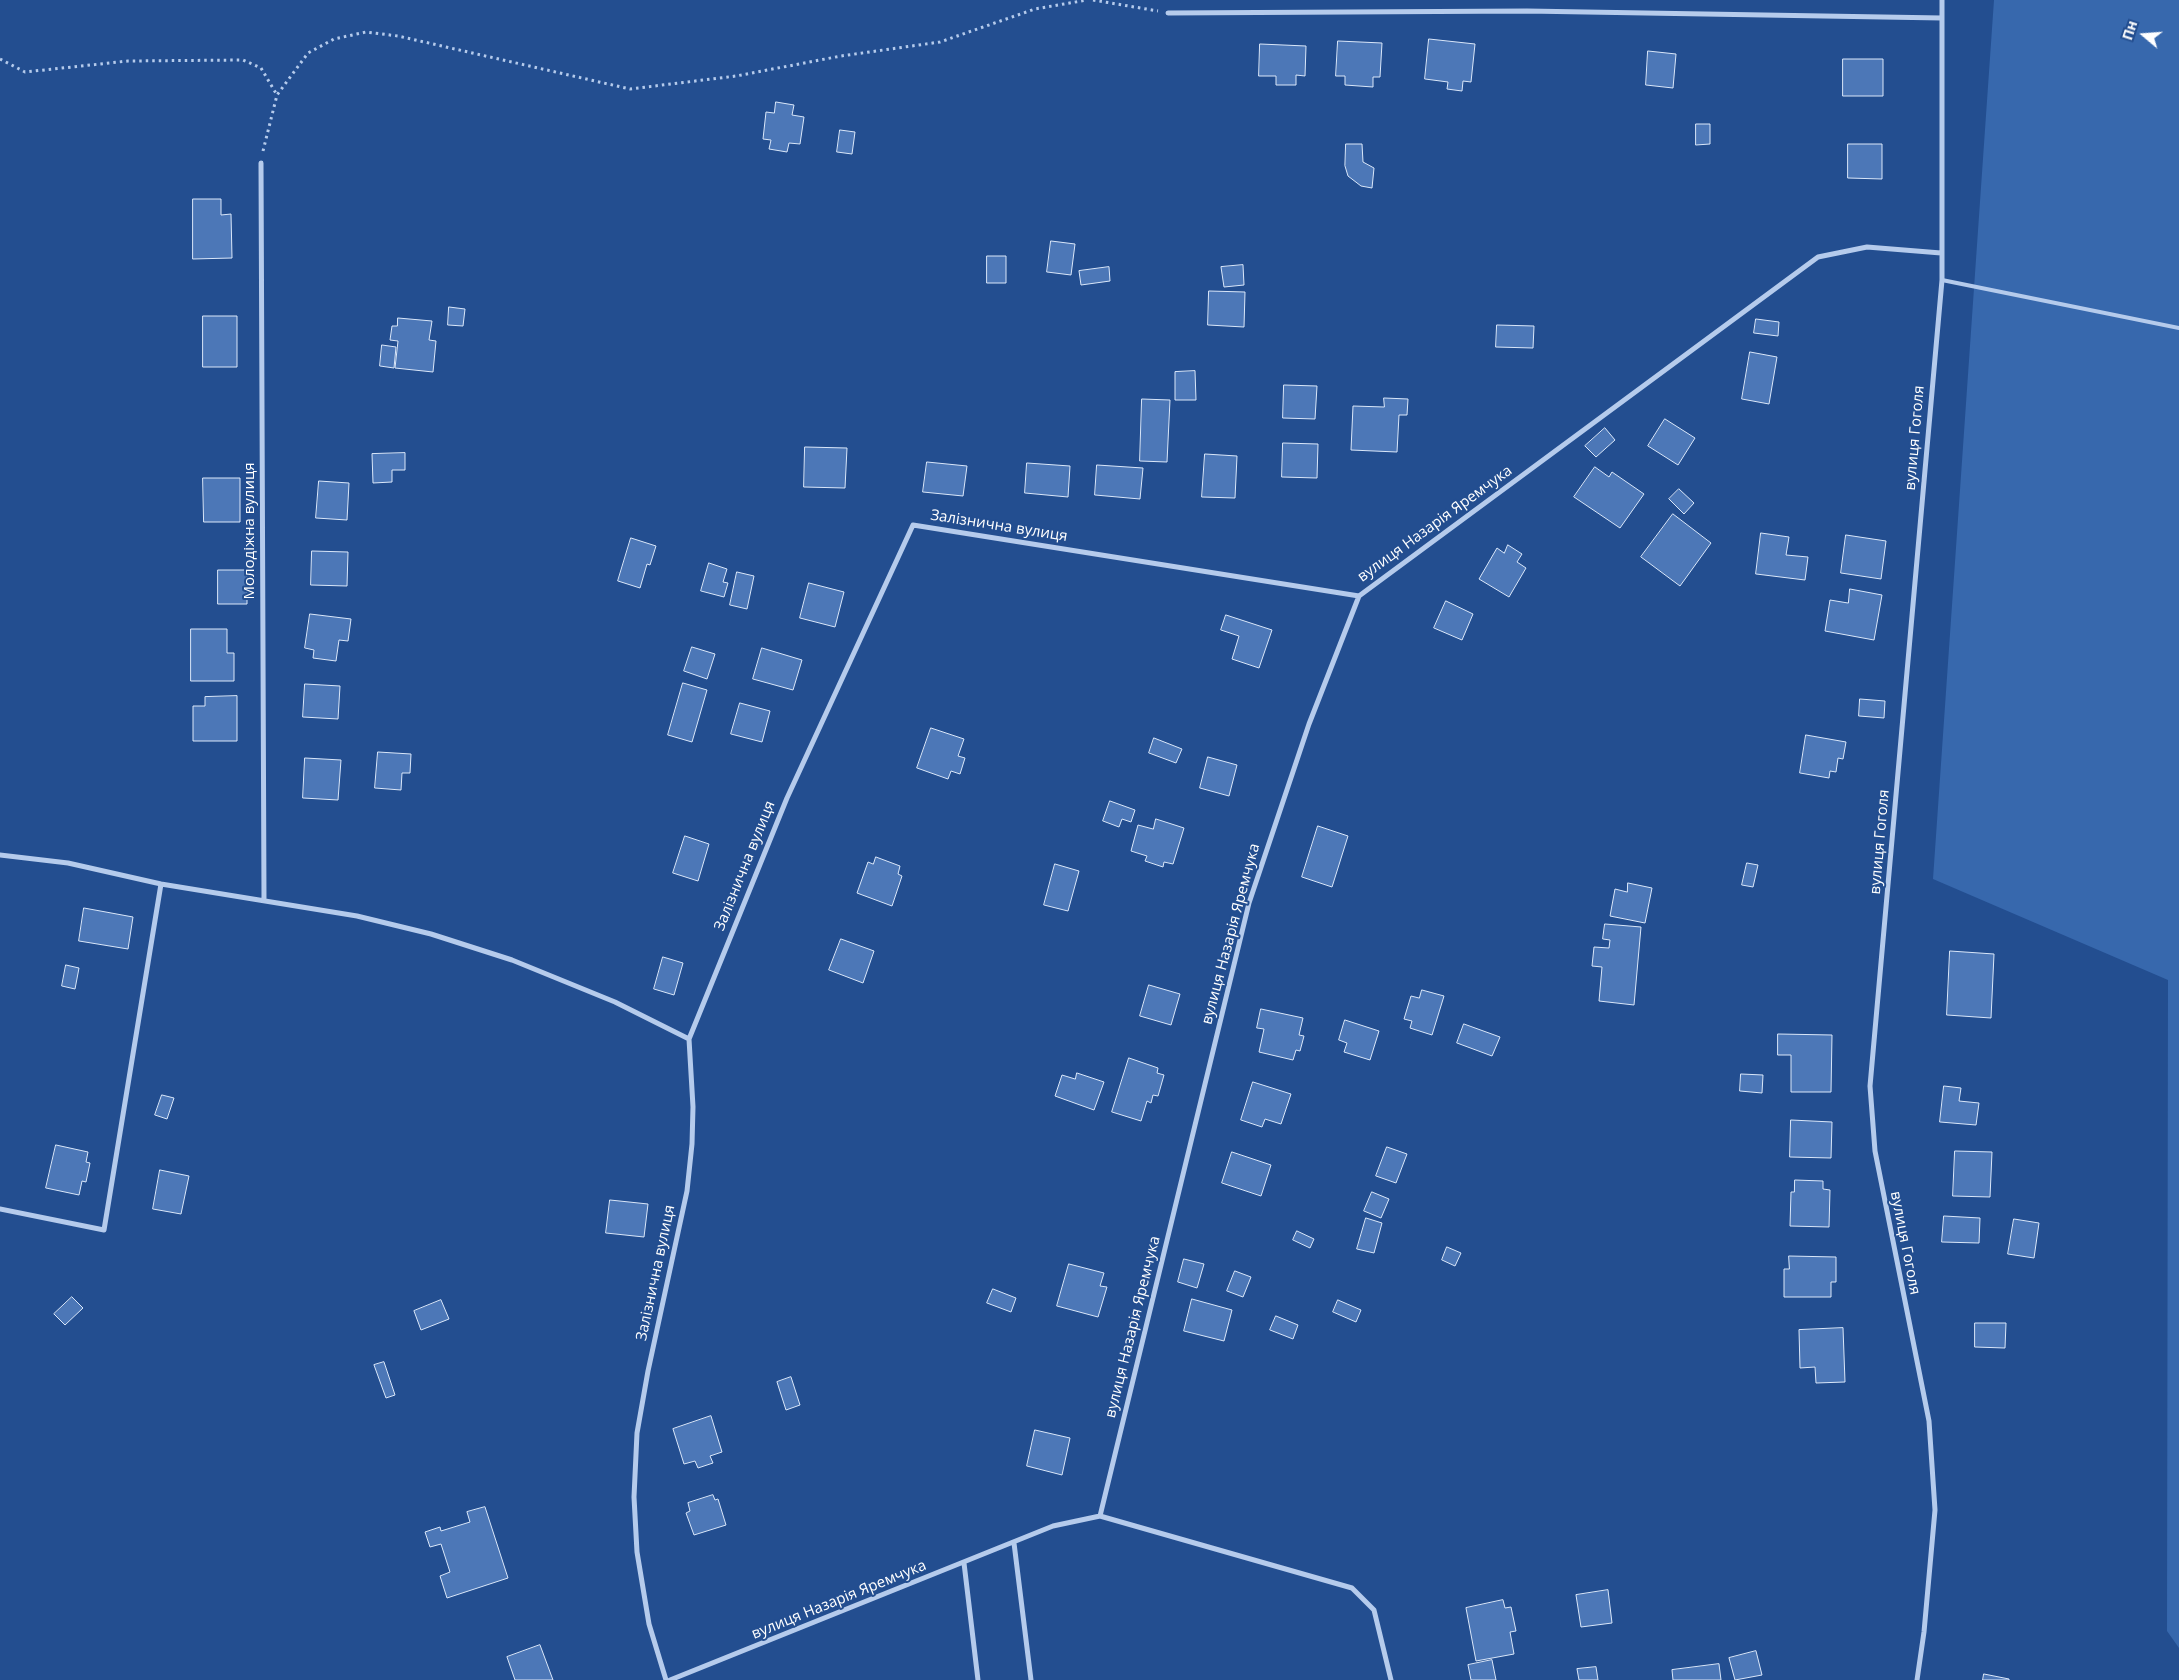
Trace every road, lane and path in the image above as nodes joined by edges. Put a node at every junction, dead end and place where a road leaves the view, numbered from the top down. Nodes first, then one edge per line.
1 (1087, 0) edge
2 (1093, 0) edge
3 (1942, 0) edge
4 (1168, 13) joint
5 (1942, 18) junction
6 (0, 59) edge
7 (277, 95) junction
8 (261, 162) joint
9 (1941, 253) junction
10 (1942, 280) junction
11 (2179, 328) edge
12 (1359, 596) junction
13 (0, 855) edge
14 (161, 884) junction
15 (264, 899) junction
16 (689, 1039) junction
17 (0, 1209) edge
18 (1100, 1516) junction
19 (1014, 1542) junction
20 (964, 1563) junction
21 (666, 1680) edge
22 (670, 1680) edge
23 (978, 1680) edge
24 (1030, 1680) edge
25 (1391, 1680) edge
26 (1917, 1680) edge

1 - 7 path
2 - 4 path
3 - 5 street, вулиця Гоголя
4 - 5 street
5 - 9 street, вулиця Гоголя
6 - 7 path
7 - 8 path
8 - 15 street, Молодіжна вулиця
9 - 10 street, вулиця Гоголя
9 - 12 street, вулиця Назарія Яремчука
10 - 11 lane
10 - 26 street, вулиця Гоголя
12 - 16 street, Залізнична вулиця
12 - 18 street, вулиця Назарія Яремчука
13 - 14 street
14 - 15 street
14 - 17 street
15 - 16 street
16 - 21 street, Залізнична вулиця
18 - 19 street, вулиця Назарія Яремчука
18 - 25 street
19 - 20 street, вулиця Назарія Яремчука
19 - 24 street
20 - 22 street, вулиця Назарія Яремчука
20 - 23 street

